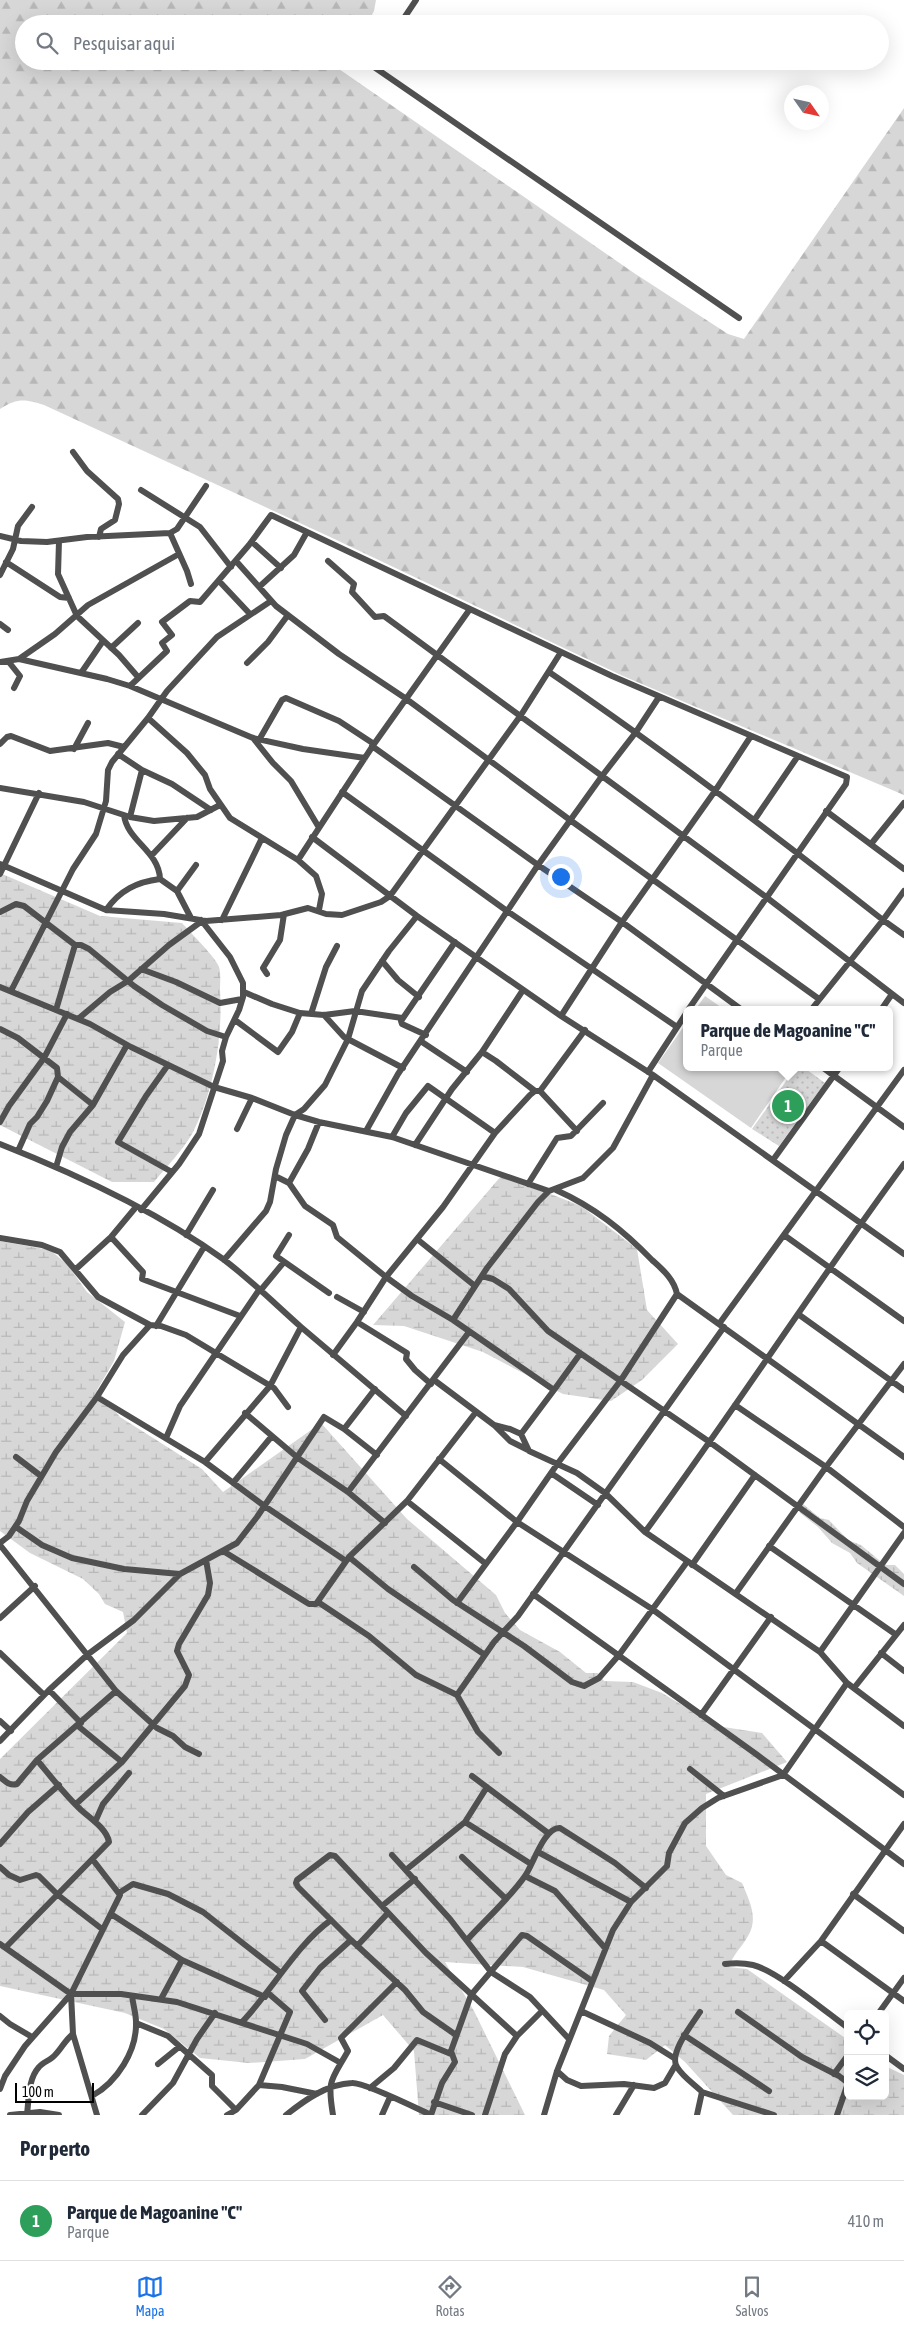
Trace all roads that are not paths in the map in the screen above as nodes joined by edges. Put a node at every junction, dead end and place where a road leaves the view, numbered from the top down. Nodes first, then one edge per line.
1 (416, 0) edge
2 (406, 15) edge
3 (377, 70) edge
4 (739, 318) dead end
5 (73, 452) dead end
6 (206, 486) dead end
7 (141, 490) dead end
8 (32, 507) dead end
9 (186, 517) junction
10 (307, 532) junction
11 (170, 533) junction
12 (0, 536) edge
13 (98, 537) junction
14 (15, 540) junction
15 (59, 540) junction
16 (252, 542) junction
17 (179, 554) junction
18 (236, 561) junction
19 (328, 561) dead end
20 (6, 562) junction
21 (231, 567) junction
22 (281, 568) junction
23 (0, 575) edge
24 (219, 581) junction
25 (191, 584) dead end
26 (259, 587) junction
27 (69, 598) junction
28 (271, 600) junction
29 (470, 609) junction
30 (250, 614) junction
31 (288, 615) junction
32 (77, 616) junction
33 (138, 623) dead end
34 (0, 624) edge
35 (8, 630) dead end
36 (103, 641) junction
37 (110, 648) junction
38 (560, 652) junction
39 (437, 656) junction
40 (19, 659) junction
41 (8, 661) junction
42 (0, 662) edge
43 (247, 663) dead end
44 (549, 672) junction
45 (81, 673) junction
46 (138, 677) junction
47 (130, 686) junction
48 (14, 688) dead end
49 (659, 697) junction
50 (405, 698) junction
51 (161, 699) junction
52 (520, 715) junction
53 (148, 718) junction
54 (88, 723) dead end
55 (636, 732) junction
56 (751, 736) junction
57 (256, 739) junction
58 (0, 744) edge
59 (373, 745) junction
60 (124, 747) junction
61 (74, 748) junction
62 (118, 754) junction
63 (798, 756) junction
64 (365, 758) junction
65 (488, 760) junction
66 (142, 770) junction
67 (602, 776) junction
68 (0, 788) edge
69 (716, 791) junction
70 (342, 792) junction
71 (39, 793) junction
72 (904, 802) edge
73 (220, 805) junction
74 (456, 806) junction
75 (104, 808) junction
76 (211, 810) junction
77 (826, 811) junction
78 (127, 816) junction
79 (188, 818) junction
80 (755, 819) junction
81 (570, 820) junction
82 (318, 826) junction
83 (682, 836) junction
84 (262, 838) junction
85 (312, 838) junction
86 (871, 844) junction
87 (424, 850) junction
88 (797, 852) junction
89 (152, 855) junction
90 (298, 860) junction
91 (196, 864) dead end
92 (3, 865) edge
93 (538, 865) junction
94 (904, 869) edge
95 (0, 874) edge
96 (160, 879) junction
97 (652, 879) junction
98 (63, 890) junction
99 (177, 891) junction
100 (904, 891) edge
101 (390, 896) junction
102 (766, 897) junction
103 (106, 910) junction
104 (319, 910) junction
105 (508, 911) junction
106 (0, 912) edge
107 (284, 914) junction
108 (417, 916) junction
109 (190, 918) junction
110 (222, 920) junction
111 (883, 920) junction
112 (202, 921) junction
113 (622, 922) junction
114 (47, 923) junction
115 (904, 935) edge
116 (737, 939) junction
117 (455, 942) junction
118 (75, 946) junction
119 (337, 946) dead end
120 (477, 958) junction
121 (382, 961) junction
122 (848, 962) junction
123 (141, 969) junction
124 (592, 969) junction
125 (267, 974) dead end
126 (128, 981) junction
127 (706, 984) junction
128 (0, 987) edge
129 (523, 990) junction
130 (12, 991) junction
131 (892, 994) junction
132 (243, 996) junction
133 (419, 997) junction
134 (819, 998) junction
135 (904, 1003) edge
136 (691, 1006) edge
137 (736, 1006) edge
138 (814, 1006) edge
139 (884, 1006) edge
140 (56, 1010) junction
141 (355, 1011) junction
142 (300, 1013) junction
143 (66, 1014) junction
144 (311, 1014) junction
145 (324, 1015) junction
146 (561, 1016) junction
147 (402, 1018) junction
148 (683, 1018) edge
149 (78, 1020) junction
150 (235, 1020) junction
151 (677, 1027) junction
152 (0, 1030) edge
153 (585, 1030) junction
154 (426, 1035) junction
155 (226, 1038) junction
156 (348, 1039) junction
157 (422, 1042) junction
158 (127, 1045) junction
159 (482, 1052) junction
160 (44, 1058) junction
161 (168, 1066) junction
162 (403, 1068) junction
163 (904, 1070) edge
164 (827, 1071) edge
165 (837, 1071) edge
166 (467, 1072) junction
167 (651, 1074) junction
168 (834, 1076) junction
169 (58, 1077) junction
170 (214, 1087) junction
171 (537, 1091) junction
172 (252, 1098) junction
173 (446, 1098) junction
174 (603, 1103) dead end
175 (93, 1105) junction
176 (876, 1107) junction
177 (295, 1115) junction
178 (0, 1122) edge
179 (319, 1122) junction
180 (904, 1127) edge
181 (237, 1128) dead end
182 (366, 1131) junction
183 (577, 1131) junction
184 (495, 1133) junction
185 (392, 1137) junction
186 (0, 1144) edge
187 (416, 1144) junction
188 (18, 1151) junction
189 (773, 1160) junction
190 (904, 1164) edge
191 (472, 1166) junction
192 (56, 1167) junction
193 (172, 1172) junction
194 (275, 1176) junction
195 (288, 1183) junction
196 (528, 1184) junction
197 (213, 1190) dead end
198 (552, 1191) junction
199 (815, 1191) junction
200 (139, 1208) junction
201 (860, 1223) junction
202 (784, 1234) junction
203 (186, 1235) junction
204 (289, 1236) dead end
205 (111, 1237) junction
206 (0, 1238) edge
207 (417, 1239) junction
208 (204, 1247) junction
209 (904, 1254) edge
210 (224, 1260) junction
211 (284, 1262) junction
212 (829, 1267) junction
213 (487, 1268) junction
214 (76, 1269) junction
215 (482, 1276) junction
216 (386, 1277) junction
217 (493, 1278) junction
218 (475, 1286) junction
219 (259, 1290) junction
220 (177, 1292) junction
221 (328, 1293) dead end
222 (677, 1294) junction
223 (337, 1297) dead end
224 (364, 1312) junction
225 (798, 1314) junction
226 (240, 1316) junction
227 (453, 1320) junction
228 (904, 1321) edge
229 (357, 1322) junction
230 (153, 1325) junction
231 (721, 1326) junction
232 (301, 1327) junction
233 (469, 1332) junction
234 (215, 1353) junction
235 (580, 1354) junction
236 (332, 1355) junction
237 (768, 1359) junction
238 (904, 1364) edge
239 (621, 1380) junction
240 (432, 1382) junction
241 (892, 1382) junction
242 (270, 1386) junction
243 (375, 1389) junction
244 (554, 1390) junction
245 (904, 1390) edge
246 (98, 1397) junction
247 (735, 1405) junction
248 (288, 1407) dead end
249 (664, 1410) junction
250 (476, 1412) junction
251 (245, 1413) junction
252 (406, 1416) junction
253 (858, 1424) junction
254 (494, 1425) junction
255 (344, 1429) junction
256 (521, 1434) junction
257 (272, 1436) junction
258 (166, 1438) junction
259 (711, 1443) junction
260 (530, 1451) junction
261 (378, 1454) junction
262 (16, 1457) dead end
263 (904, 1457) edge
264 (298, 1458) junction
265 (439, 1459) junction
266 (205, 1462) junction
267 (558, 1463) junction
268 (826, 1468) junction
269 (551, 1473) junction
270 (755, 1475) junction
271 (41, 1476) junction
272 (233, 1483) junction
273 (348, 1492) junction
274 (605, 1493) junction
275 (407, 1501) junction
276 (263, 1505) junction
277 (598, 1505) junction
278 (799, 1507) junction
279 (517, 1522) junction
280 (385, 1523) junction
281 (16, 1526) junction
282 (904, 1528) edge
283 (646, 1532) junction
284 (904, 1533) edge
285 (0, 1544) edge
286 (770, 1546) junction
287 (223, 1551) junction
288 (564, 1551) junction
289 (348, 1559) junction
290 (206, 1560) junction
291 (689, 1563) junction
292 (486, 1564) junction
293 (414, 1567) dead end
294 (880, 1567) junction
295 (180, 1574) junction
296 (904, 1584) edge
297 (35, 1586) junction
298 (736, 1592) junction
299 (533, 1594) junction
300 (318, 1602) junction
301 (457, 1603) junction
302 (854, 1604) junction
303 (652, 1609) junction
304 (771, 1617) junction
305 (0, 1618) edge
306 (904, 1625) edge
307 (503, 1632) junction
308 (895, 1634) junction
309 (820, 1652) junction
310 (0, 1653) edge
311 (881, 1654) junction
312 (87, 1655) junction
313 (485, 1655) junction
314 (619, 1656) junction
315 (733, 1671) junction
316 (904, 1671) edge
317 (847, 1683) junction
318 (854, 1688) junction
319 (116, 1691) junction
320 (47, 1692) junction
321 (457, 1696) junction
322 (701, 1715) junction
323 (0, 1721) edge
324 (79, 1724) junction
325 (154, 1726) junction
326 (904, 1726) edge
327 (815, 1730) junction
328 (11, 1731) junction
329 (0, 1741) edge
330 (499, 1753) dead end
331 (199, 1754) dead end
332 (37, 1760) junction
333 (122, 1762) junction
334 (690, 1769) dead end
335 (130, 1773) dead end
336 (783, 1775) junction
337 (472, 1776) dead end
338 (0, 1777) edge
339 (58, 1785) junction
340 (487, 1787) junction
341 (904, 1795) edge
342 (724, 1796) junction
343 (76, 1804) junction
344 (96, 1822) junction
345 (465, 1822) junction
346 (904, 1824) edge
347 (548, 1833) junction
348 (0, 1844) edge
349 (885, 1850) junction
350 (538, 1852) junction
351 (392, 1854) dead end
352 (462, 1857) dead end
353 (93, 1860) junction
354 (531, 1864) junction
355 (904, 1864) edge
356 (0, 1867) edge
357 (407, 1869) junction
358 (525, 1876) junction
359 (415, 1879) junction
360 (646, 1888) junction
361 (119, 1893) junction
362 (853, 1894) junction
363 (58, 1895) junction
364 (505, 1898) junction
365 (631, 1902) junction
366 (382, 1906) junction
367 (388, 1913) junction
368 (110, 1914) junction
369 (331, 1920) junction
370 (102, 1929) junction
371 (904, 1931) edge
372 (351, 1940) junction
373 (467, 1940) junction
374 (821, 1941) junction
375 (3, 1945) edge
376 (357, 1946) junction
377 (605, 1948) junction
378 (182, 1960) junction
379 (725, 1964) dead end
380 (490, 1972) junction
381 (281, 1973) junction
382 (904, 1978) edge
383 (592, 1981) junction
384 (784, 1981) junction
385 (397, 1982) junction
386 (892, 1993) junction
387 (71, 1994) junction
388 (266, 1995) junction
389 (471, 1995) junction
390 (132, 1996) junction
391 (161, 1999) junction
392 (904, 2001) edge
393 (881, 2010) edge
394 (542, 2011) junction
395 (581, 2011) junction
396 (700, 2012) dead end
397 (738, 2012) dead end
398 (215, 2013) junction
399 (0, 2016) edge
400 (325, 2020) dead end
401 (242, 2022) junction
402 (136, 2023) junction
403 (844, 2025) edge
404 (73, 2034) junction
405 (456, 2035) junction
406 (684, 2035) junction
407 (278, 2036) junction
408 (517, 2036) junction
409 (32, 2037) junction
410 (569, 2039) junction
411 (179, 2047) junction
412 (451, 2054) junction
413 (188, 2056) junction
414 (674, 2058) junction
415 (889, 2059) edge
416 (844, 2060) edge
417 (339, 2062) junction
418 (158, 2064) dead end
419 (676, 2066) junction
420 (904, 2069) edge
421 (557, 2071) junction
422 (3, 2072) edge
423 (834, 2074) junction
424 (844, 2080) edge
425 (259, 2085) junction
426 (634, 2085) junction
427 (328, 2088) junction
428 (370, 2088) junction
429 (0, 2089) edge
430 (769, 2091) dead end
431 (702, 2092) junction
432 (317, 2094) junction
433 (844, 2095) edge
434 (92, 2096) junction
435 (390, 2097) junction
436 (434, 2102) junction
437 (236, 2110) junction
438 (27, 2114) junction
439 (10, 2115) edge
440 (59, 2115) edge
441 (97, 2115) edge
442 (142, 2115) edge
443 (227, 2115) edge
444 (286, 2115) edge
445 (333, 2115) edge
446 (382, 2115) edge
447 (431, 2115) edge
448 (472, 2115) edge
449 (485, 2115) edge
450 (544, 2115) edge
451 (616, 2115) edge
452 (697, 2115) edge
453 (774, 2115) edge
454 (837, 2115) edge

1 - 2 street
3 - 4 street
5 - 13 street
6 - 9 street
7 - 9 street
8 - 14 street
9 - 11 street
9 - 21 street
10 - 16 street
10 - 22 street
10 - 29 street
11 - 13 street
11 - 17 street
12 - 14 street
13 - 15 street
14 - 15 street
14 - 20 street
15 - 27 street
16 - 18 street
16 - 22 street
17 - 25 street
17 - 32 street
18 - 21 street
18 - 26 street
19 - 39 street
20 - 23 street
20 - 27 street
21 - 24 street
22 - 26 street
24 - 30 street
24 - 46 street
26 - 28 street
27 - 32 street
28 - 30 street
28 - 31 street
29 - 38 street
29 - 39 street
30 - 51 street
31 - 43 street
31 - 50 street
32 - 36 street
32 - 40 street
33 - 37 street
34 - 35 street
36 - 37 street
36 - 45 street
37 - 46 street
38 - 44 street
38 - 49 street
39 - 50 street
39 - 52 street
40 - 41 street
40 - 45 street
41 - 42 street
41 - 48 street
44 - 52 street
44 - 55 street
45 - 47 street
46 - 47 street
47 - 51 street
49 - 55 street
49 - 56 street
50 - 59 street
50 - 65 street
51 - 53 street
51 - 57 street
52 - 65 street
52 - 67 street
53 - 60 street
53 - 73 street
54 - 61 street
55 - 67 street
55 - 69 street
56 - 63 street
56 - 69 street
57 - 59 street
57 - 64 street
57 - 82 street
58 - 61 street
59 - 64 street
59 - 74 street
60 - 61 street
60 - 62 street
62 - 66 street
62 - 75 street
63 - 77 street
63 - 80 street
64 - 70 street
65 - 74 street
65 - 81 street
66 - 76 street
66 - 78 street
67 - 81 street
67 - 83 street
68 - 71 street
69 - 80 street
69 - 83 street
70 - 82 street
70 - 87 street
71 - 75 street
71 - 92 street
72 - 86 street
73 - 76 street
73 - 84 street
74 - 87 street
74 - 93 street
75 - 78 street
75 - 98 street
76 - 79 street
77 - 86 street
77 - 88 street
78 - 79 street
78 - 89 street
79 - 89 street
80 - 88 street
81 - 93 street
81 - 97 street
82 - 85 street
83 - 97 street
83 - 102 street
84 - 90 street
84 - 110 street
85 - 90 street
85 - 101 street
86 - 94 street
87 - 101 street
87 - 105 street
88 - 102 street
88 - 111 street
89 - 96 street
90 - 104 street
91 - 99 street
92 - 95 street
92 - 98 street
93 - 105 street
93 - 113 street
96 - 99 street
96 - 103 street
97 - 113 street
97 - 116 street
98 - 103 street
98 - 114 street
99 - 109 street
100 - 111 street
101 - 104 street
101 - 108 street
102 - 116 street
102 - 122 street
103 - 109 street
104 - 107 street
105 - 120 street
105 - 124 street
106 - 114 street
107 - 110 street
107 - 125 street
108 - 117 street
108 - 121 street
109 - 112 street
110 - 112 street
111 - 115 street
111 - 122 street
112 - 123 street
112 - 132 street
113 - 124 street
113 - 127 street
114 - 118 street
114 - 130 street
116 - 127 street
116 - 134 street
117 - 120 street
117 - 133 street
118 - 126 street
118 - 140 street
119 - 144 street
120 - 129 street
120 - 154 street
121 - 133 street
121 - 141 street
122 - 131 street
122 - 134 street
123 - 126 street
123 - 132 street
124 - 146 street
124 - 151 street
126 - 149 street
126 - 155 street
127 - 136 street
127 - 137 street
128 - 130 street
129 - 146 street
129 - 159 street
130 - 140 street
131 - 135 street
131 - 139 street
132 - 142 street
132 - 150 street
133 - 147 street
134 - 138 street
140 - 143 street
141 - 145 street
141 - 147 street
141 - 156 street
142 - 144 street
142 - 150 street
143 - 149 street
143 - 160 street
144 - 145 street
145 - 156 street
146 - 153 street
147 - 154 street
148 - 151 street
149 - 158 street
150 - 155 street
151 - 167 street
152 - 160 street
153 - 167 street
153 - 171 street
154 - 157 street
155 - 170 street
156 - 162 street
156 - 177 street
157 - 162 street
157 - 166 street
158 - 161 street
158 - 175 street
159 - 166 street
159 - 171 street
160 - 169 street
160 - 178 street
161 - 170 street
161 - 193 street
162 - 182 street
163 - 176 street
164 - 168 street
165 - 168 street
166 - 173 street
167 - 189 street
167 - 198 street
168 - 176 street
168 - 189 street
169 - 175 street
169 - 188 street
170 - 172 street
170 - 193 street
171 - 183 street
171 - 184 street
172 - 177 street
172 - 181 street
173 - 184 street
173 - 185 street
173 - 187 street
174 - 183 street
175 - 192 street
176 - 180 street
176 - 199 street
177 - 179 street
177 - 194 street
179 - 182 street
179 - 195 street
182 - 185 street
183 - 196 street
184 - 191 street
185 - 187 street
186 - 188 street
187 - 191 street
188 - 192 street
189 - 199 street
190 - 201 street
191 - 196 street
191 - 207 street
192 - 200 street
193 - 200 street
194 - 195 street
194 - 210 street
195 - 216 street
196 - 198 street
197 - 203 street
198 - 213 street
198 - 222 street
199 - 201 street
199 - 202 street
200 - 203 street
200 - 205 street
201 - 209 street
201 - 212 street
202 - 212 street
202 - 231 street
203 - 208 street
204 - 211 street
205 - 214 street
205 - 220 street
206 - 214 street
207 - 216 street
207 - 218 street
208 - 210 street
208 - 220 street
210 - 219 street
211 - 219 street
211 - 221 street
212 - 225 street
212 - 228 street
213 - 215 street
213 - 217 street
214 - 230 street
215 - 217 street
215 - 218 street
216 - 224 street
216 - 227 street
217 - 235 street
218 - 227 street
219 - 226 street
219 - 232 street
220 - 226 street
220 - 230 street
222 - 231 street
222 - 239 street
223 - 224 street
224 - 229 street
225 - 237 street
225 - 241 street
226 - 234 street
227 - 233 street
229 - 236 street
229 - 240 street
230 - 234 street
230 - 246 street
231 - 237 street
231 - 249 street
232 - 236 street
232 - 242 street
233 - 240 street
233 - 244 street
234 - 242 street
234 - 258 street
235 - 239 street
235 - 244 street
236 - 243 street
237 - 247 street
237 - 253 street
238 - 241 street
239 - 249 street
239 - 267 street
240 - 250 street
240 - 252 street
241 - 245 street
241 - 253 street
242 - 248 street
242 - 251 street
243 - 252 street
243 - 255 street
244 - 256 street
246 - 258 street
246 - 271 street
247 - 259 street
247 - 268 street
249 - 259 street
249 - 274 street
250 - 254 street
250 - 265 street
251 - 257 street
251 - 266 street
252 - 261 street
253 - 263 street
253 - 268 street
254 - 256 street
254 - 260 street
255 - 261 street
255 - 264 street
256 - 260 street
257 - 264 street
257 - 272 street
258 - 266 street
259 - 270 street
259 - 283 street
260 - 267 street
261 - 273 street
262 - 271 street
264 - 273 street
264 - 276 street
265 - 275 street
265 - 279 street
266 - 272 street
267 - 269 street
267 - 274 street
268 - 278 street
268 - 282 street
269 - 277 street
269 - 279 street
270 - 278 street
270 - 291 street
271 - 281 street
272 - 276 street
273 - 280 street
274 - 277 street
274 - 283 street
275 - 280 street
275 - 292 street
276 - 287 street
276 - 289 street
277 - 288 street
278 - 286 street
278 - 294 street
279 - 288 street
279 - 292 street
280 - 289 street
281 - 285 street
281 - 295 street
283 - 291 street
284 - 294 street
285 - 297 street
286 - 298 street
286 - 302 street
287 - 290 street
287 - 300 street
288 - 299 street
288 - 303 street
289 - 300 street
289 - 313 street
290 - 295 street
290 - 325 street
291 - 298 street
291 - 303 street
292 - 301 street
293 - 301 street
294 - 296 street
294 - 302 street
295 - 312 street
297 - 305 street
297 - 312 street
298 - 304 street
299 - 307 street
299 - 314 street
300 - 321 street
301 - 307 street
302 - 308 street
302 - 309 street
303 - 314 street
303 - 315 street
304 - 309 street
304 - 315 street
306 - 308 street
307 - 313 street
307 - 314 street
308 - 311 street
309 - 317 street
310 - 320 street
311 - 316 street
311 - 318 street
312 - 319 street
312 - 320 street
313 - 321 street
314 - 322 street
315 - 322 street
315 - 327 street
317 - 318 street
317 - 327 street
318 - 326 street
319 - 324 street
319 - 325 street
320 - 324 street
320 - 328 street
321 - 330 street
322 - 336 street
323 - 328 street
324 - 332 street
324 - 333 street
325 - 331 street
325 - 333 street
327 - 336 street
327 - 341 street
328 - 329 street
332 - 338 street
332 - 339 street
333 - 343 street
334 - 342 street
335 - 344 street
336 - 342 street
336 - 349 street
337 - 340 street
339 - 343 street
339 - 348 street
340 - 345 street
340 - 347 street
342 - 360 street
343 - 344 street
344 - 353 street
345 - 354 street
345 - 357 street
346 - 349 street
347 - 350 street
347 - 360 street
349 - 355 street
349 - 362 street
350 - 354 street
350 - 365 street
351 - 357 street
352 - 364 street
353 - 361 street
353 - 363 street
354 - 358 street
356 - 363 street
357 - 359 street
358 - 364 street
358 - 377 street
359 - 366 street
359 - 373 street
360 - 365 street
361 - 368 street
361 - 381 street
362 - 371 street
362 - 374 street
363 - 370 street
363 - 375 street
364 - 373 street
365 - 377 street
366 - 367 street
366 - 369 street
367 - 376 street
367 - 389 street
368 - 370 street
368 - 378 street
369 - 372 street
369 - 381 street
370 - 387 street
372 - 376 street
372 - 400 street
373 - 380 street
374 - 384 street
374 - 386 street
375 - 387 street
376 - 385 street
377 - 383 street
378 - 388 street
378 - 391 street
379 - 384 street
380 - 383 street
380 - 389 street
380 - 394 street
381 - 388 street
382 - 386 street
383 - 395 street
384 - 403 street
385 - 405 street
385 - 417 street
386 - 392 street
386 - 393 street
387 - 390 street
387 - 404 street
387 - 409 street
388 - 401 street
388 - 407 street
389 - 405 street
389 - 408 street
390 - 391 street
390 - 402 street
391 - 398 street
394 - 408 street
394 - 410 street
395 - 410 street
395 - 414 street
396 - 406 street
397 - 423 street
398 - 401 street
398 - 413 street
399 - 409 street
401 - 407 street
402 - 411 street
402 - 434 street
404 - 434 street
404 - 438 street
405 - 412 street
406 - 414 street
406 - 430 street
407 - 417 street
407 - 425 street
408 - 449 street
409 - 422 street
410 - 421 street
411 - 413 street
411 - 418 street
412 - 428 street
412 - 436 street
413 - 437 street
413 - 442 street
414 - 419 street
415 - 420 street
416 - 423 street
417 - 427 street
419 - 426 street
419 - 431 street
421 - 426 street
421 - 450 street
422 - 429 street
423 - 424 street
425 - 432 street
425 - 437 street
426 - 451 street
427 - 428 street
427 - 432 street
427 - 445 street
428 - 435 street
431 - 452 street
431 - 453 street
432 - 444 street
433 - 454 street
434 - 441 street
435 - 446 street
435 - 447 street
436 - 447 street
436 - 448 street
437 - 443 street
438 - 439 street
438 - 440 street

